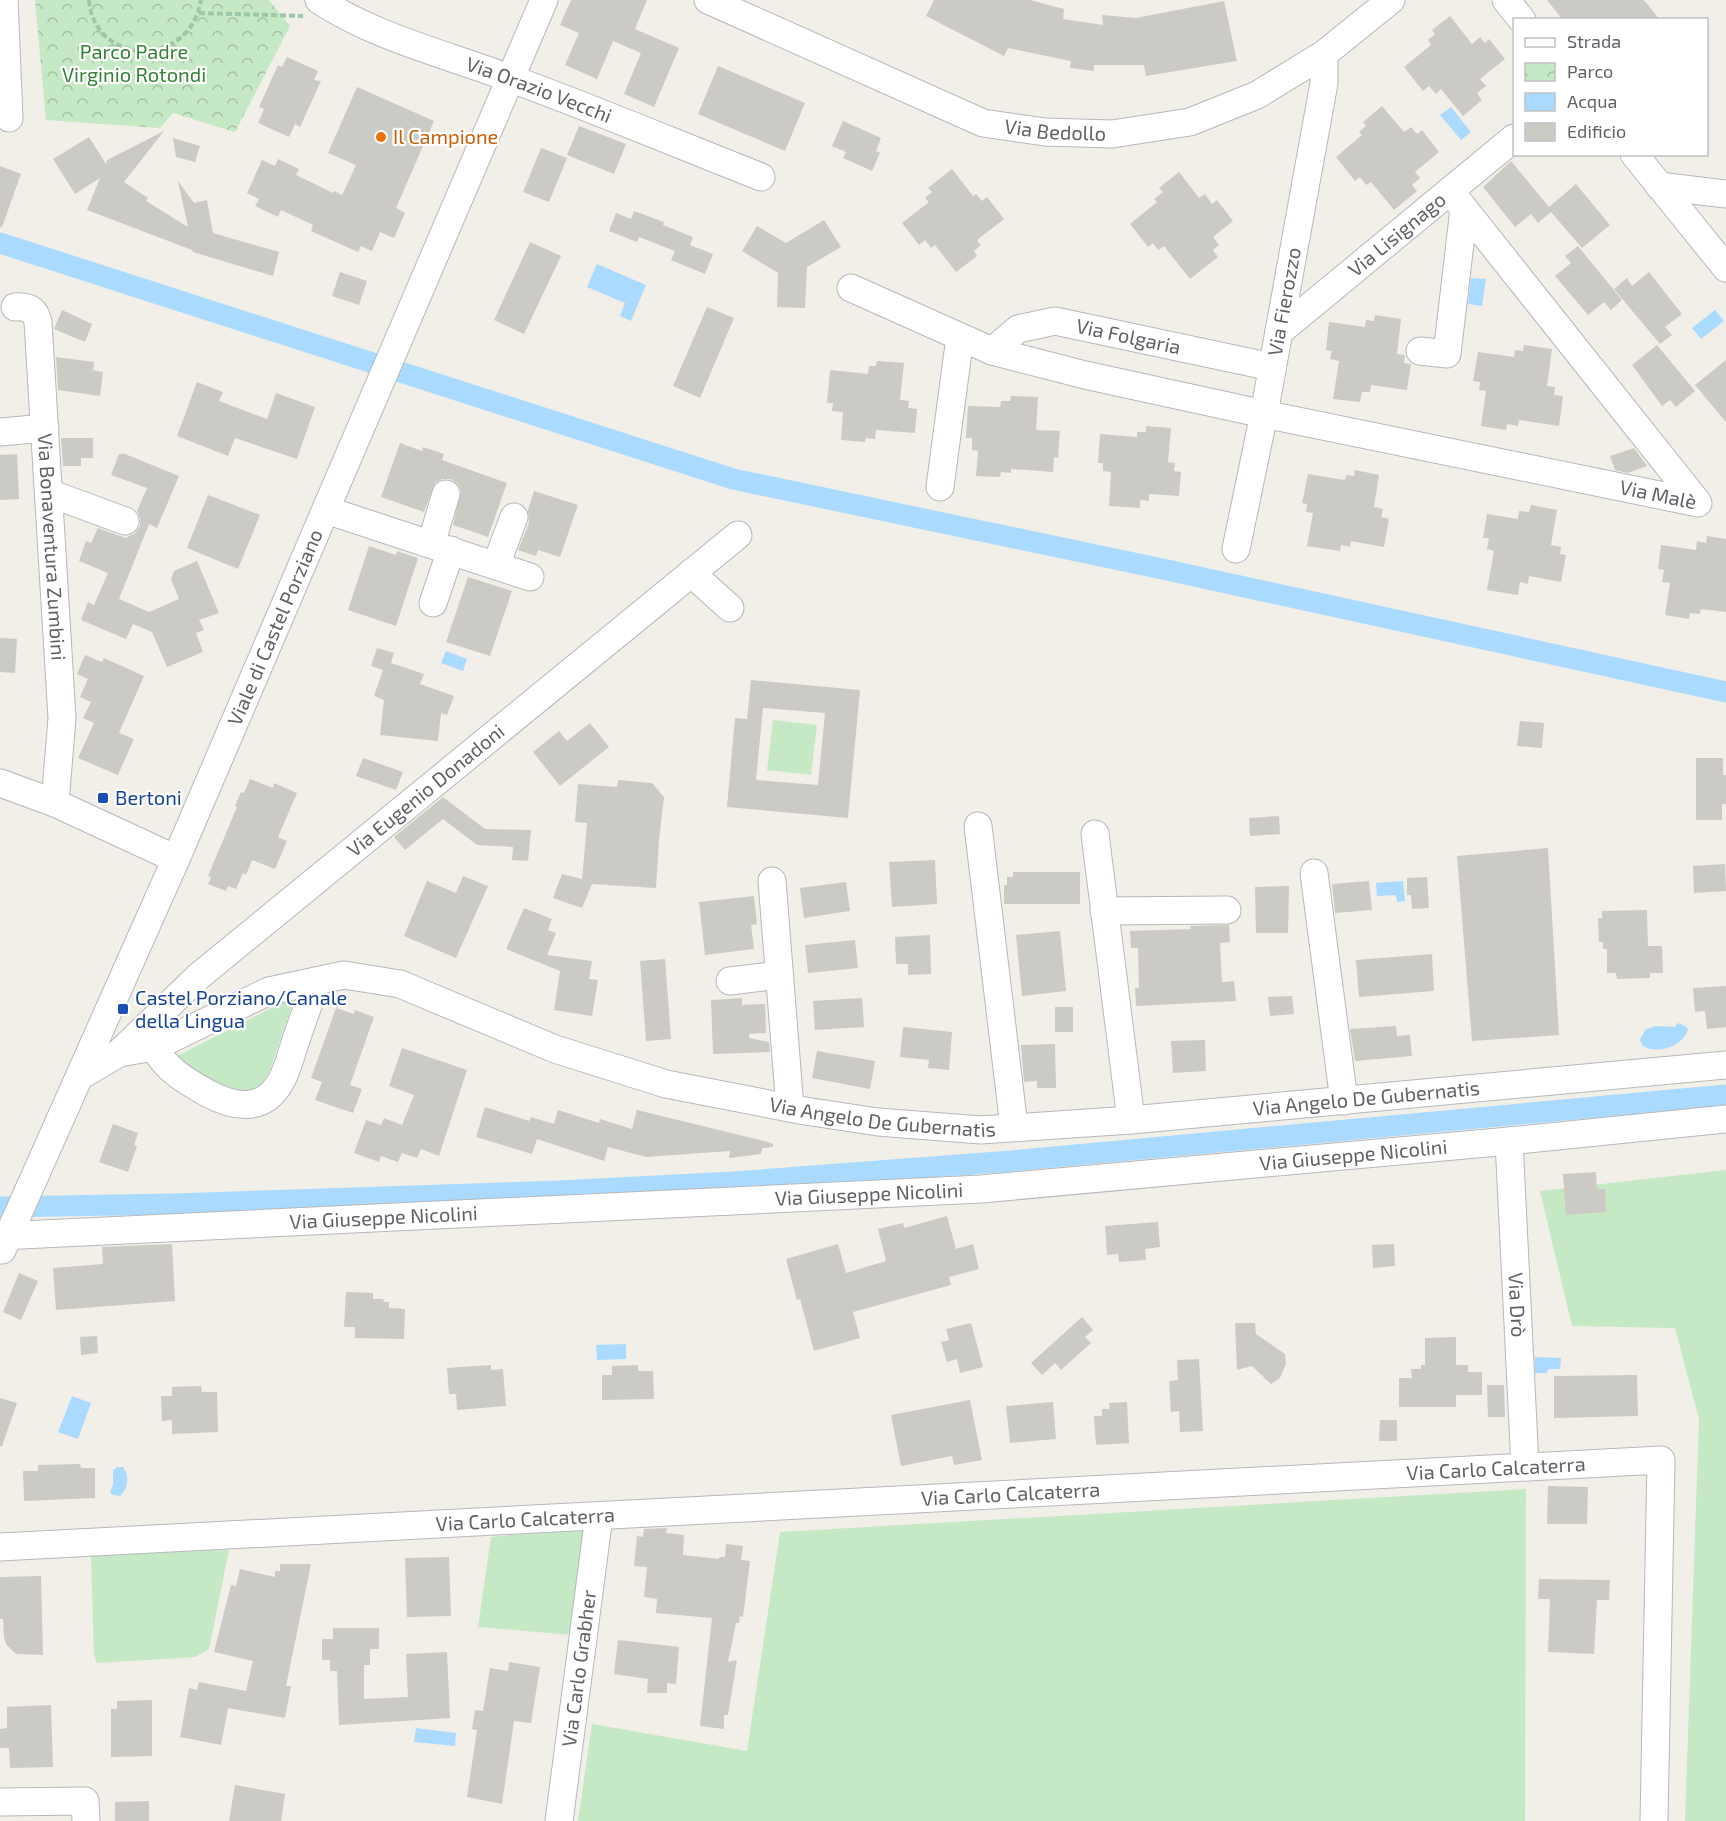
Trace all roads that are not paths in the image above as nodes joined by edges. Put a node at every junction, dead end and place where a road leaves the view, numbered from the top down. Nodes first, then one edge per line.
1 (4, 0) edge
2 (544, 0) edge
3 (708, 0) edge
4 (1391, 0) edge
5 (1506, 0) edge
6 (317, 8) edge
7 (1520, 18) edge
8 (1324, 54) junction
9 (510, 78) junction
10 (9, 118) dead end
11 (1513, 140) edge
12 (1636, 156) edge
13 (761, 177) dead end
14 (1659, 186) junction
15 (1726, 194) edge
16 (1457, 200) junction
17 (1726, 268) edge
18 (851, 288) dead end
19 (15, 307) dead end
20 (1279, 332) junction
21 (960, 337) junction
22 (992, 351) junction
23 (1420, 351) dead end
24 (1272, 367) junction
25 (1264, 414) junction
26 (45, 428) junction
27 (0, 432) edge
28 (940, 487) dead end
29 (49, 493) junction
30 (447, 494) dead end
31 (326, 510) junction
32 (514, 517) dead end
33 (126, 521) dead end
34 (738, 535) dead end
35 (441, 547) junction
36 (1236, 549) dead end
37 (496, 565) junction
38 (691, 573) junction
39 (530, 577) dead end
40 (433, 603) dead end
41 (730, 608) dead end
42 (0, 783) edge
43 (55, 803) junction
44 (978, 826) dead end
45 (1095, 834) dead end
46 (176, 859) junction
47 (1314, 873) dead end
48 (772, 881) dead end
49 (1227, 910) dead end
50 (1104, 911) junction
51 (779, 975) junction
52 (317, 981) junction
53 (730, 981) dead end
54 (154, 1047) junction
55 (119, 1053) junction
56 (1726, 1065) edge
57 (80, 1076) junction
58 (1344, 1101) junction
59 (790, 1108) junction
60 (1726, 1119) edge
61 (1131, 1120) junction
62 (1014, 1127) junction
63 (1509, 1142) junction
64 (6, 1237) edge
65 (1525, 1466) junction
66 (599, 1516) junction
67 (0, 1547) edge
68 (0, 1802) edge
69 (86, 1821) edge
70 (560, 1821) edge
71 (1654, 1821) edge

1 - 10 street
2 - 9 street, Viale di Castel Porziano
3 - 8 street, Via Bedollo
4 - 8 street, Via Bedollo
5 - 7 street
6 - 9 street, Via Orazio Vecchi
8 - 20 street, Via Fierozzo
9 - 13 street, Via Orazio Vecchi
9 - 31 street, Viale di Castel Porziano
11 - 16 street, Via Lisignago
12 - 14 street
14 - 15 street
14 - 17 street
16 - 20 street, Via Lisignago
16 - 23 street
16 - 25 street, Via Malè
18 - 21 street
19 - 26 street, Via Bonaventura Zumbini
20 - 24 street, Via Fierozzo
21 - 22 street
21 - 28 street
22 - 24 street, Via Folgaria
22 - 25 street
24 - 25 street, Via Fierozzo
25 - 36 street, Via Fierozzo
26 - 27 street
26 - 29 street, Via Bonaventura Zumbini
29 - 33 street
29 - 43 street, Via Bonaventura Zumbini
30 - 35 street
31 - 35 street
31 - 46 street, Viale di Castel Porziano
32 - 37 street
34 - 38 street, Via Eugenio Donadoni
35 - 37 street
35 - 40 street
37 - 39 street
38 - 41 street
38 - 55 street, Via Eugenio Donadoni
42 - 43 street
43 - 46 street
44 - 62 street
45 - 50 street
46 - 57 street, Viale di Castel Porziano
47 - 58 street
48 - 51 street
49 - 50 street
50 - 61 street
51 - 53 street
51 - 59 street
52 - 54 street, Via Angelo De Gubernatis
52 - 54 street
52 - 59 street, Via Angelo De Gubernatis
54 - 55 street, Via Angelo De Gubernatis
55 - 57 street, Via Angelo De Gubernatis
56 - 58 street, Via Angelo De Gubernatis
57 - 64 street, Viale di Castel Porziano
58 - 61 street, Via Angelo De Gubernatis
59 - 62 street, Via Angelo De Gubernatis
60 - 63 street, Via Giuseppe Nicolini
61 - 62 street, Via Angelo De Gubernatis
63 - 64 street, Via Giuseppe Nicolini
63 - 65 street, Via Drò
65 - 66 street, Via Carlo Calcaterra
65 - 71 street, Via Carlo Calcaterra
66 - 67 street, Via Carlo Calcaterra
66 - 70 street, Via Carlo Grabher
68 - 69 street

